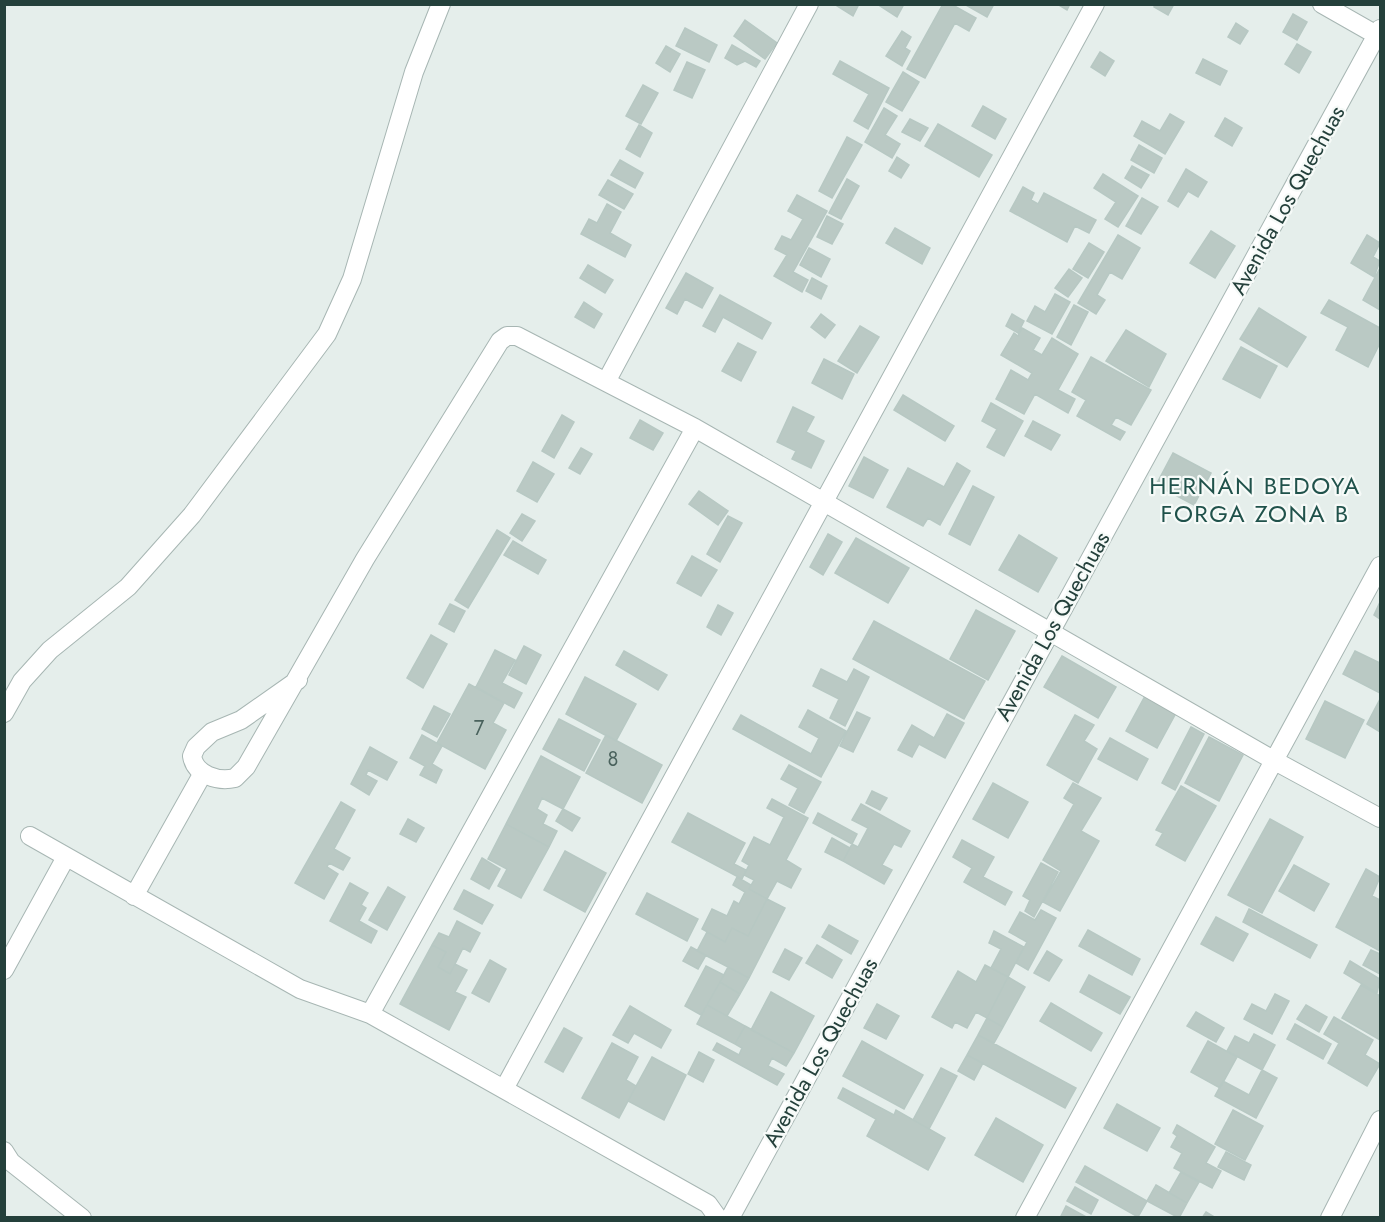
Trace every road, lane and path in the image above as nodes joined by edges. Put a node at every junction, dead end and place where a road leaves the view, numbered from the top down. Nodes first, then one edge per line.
1 (441, 4) edge
2 (809, 4) edge
3 (1095, 4) edge
4 (1322, 4) edge
5 (1379, 34) edge
6 (606, 382) junction
7 (695, 428) junction
8 (824, 501) junction
9 (1380, 566) edge
10 (1049, 631) junction
11 (298, 680) junction
12 (4, 713) edge
13 (1275, 761) junction
14 (203, 773) junction
15 (1380, 818) edge
16 (30, 836) dead end
17 (66, 857) junction
18 (134, 896) junction
19 (4, 970) edge
20 (370, 1014) junction
21 (504, 1089) junction
22 (1380, 1120) edge
23 (7, 1159) edge
24 (81, 1218) edge
25 (718, 1218) edge
26 (730, 1218) edge
27 (1025, 1218) edge
28 (1330, 1218) edge

1 - 12 street
2 - 6 street
3 - 8 street
4 - 5 street
5 - 10 street, Avenida Los Quechuas
6 - 7 street
6 - 11 street
7 - 8 street
7 - 20 street
8 - 10 street
8 - 21 street
9 - 13 street
10 - 13 street
10 - 26 street, Avenida Los Quechuas
11 - 14 street
11 - 14 street
13 - 15 street
13 - 27 street
14 - 18 street
16 - 17 street
17 - 18 street
17 - 19 street
18 - 20 street
20 - 21 street
21 - 25 street
22 - 28 street
23 - 24 street

